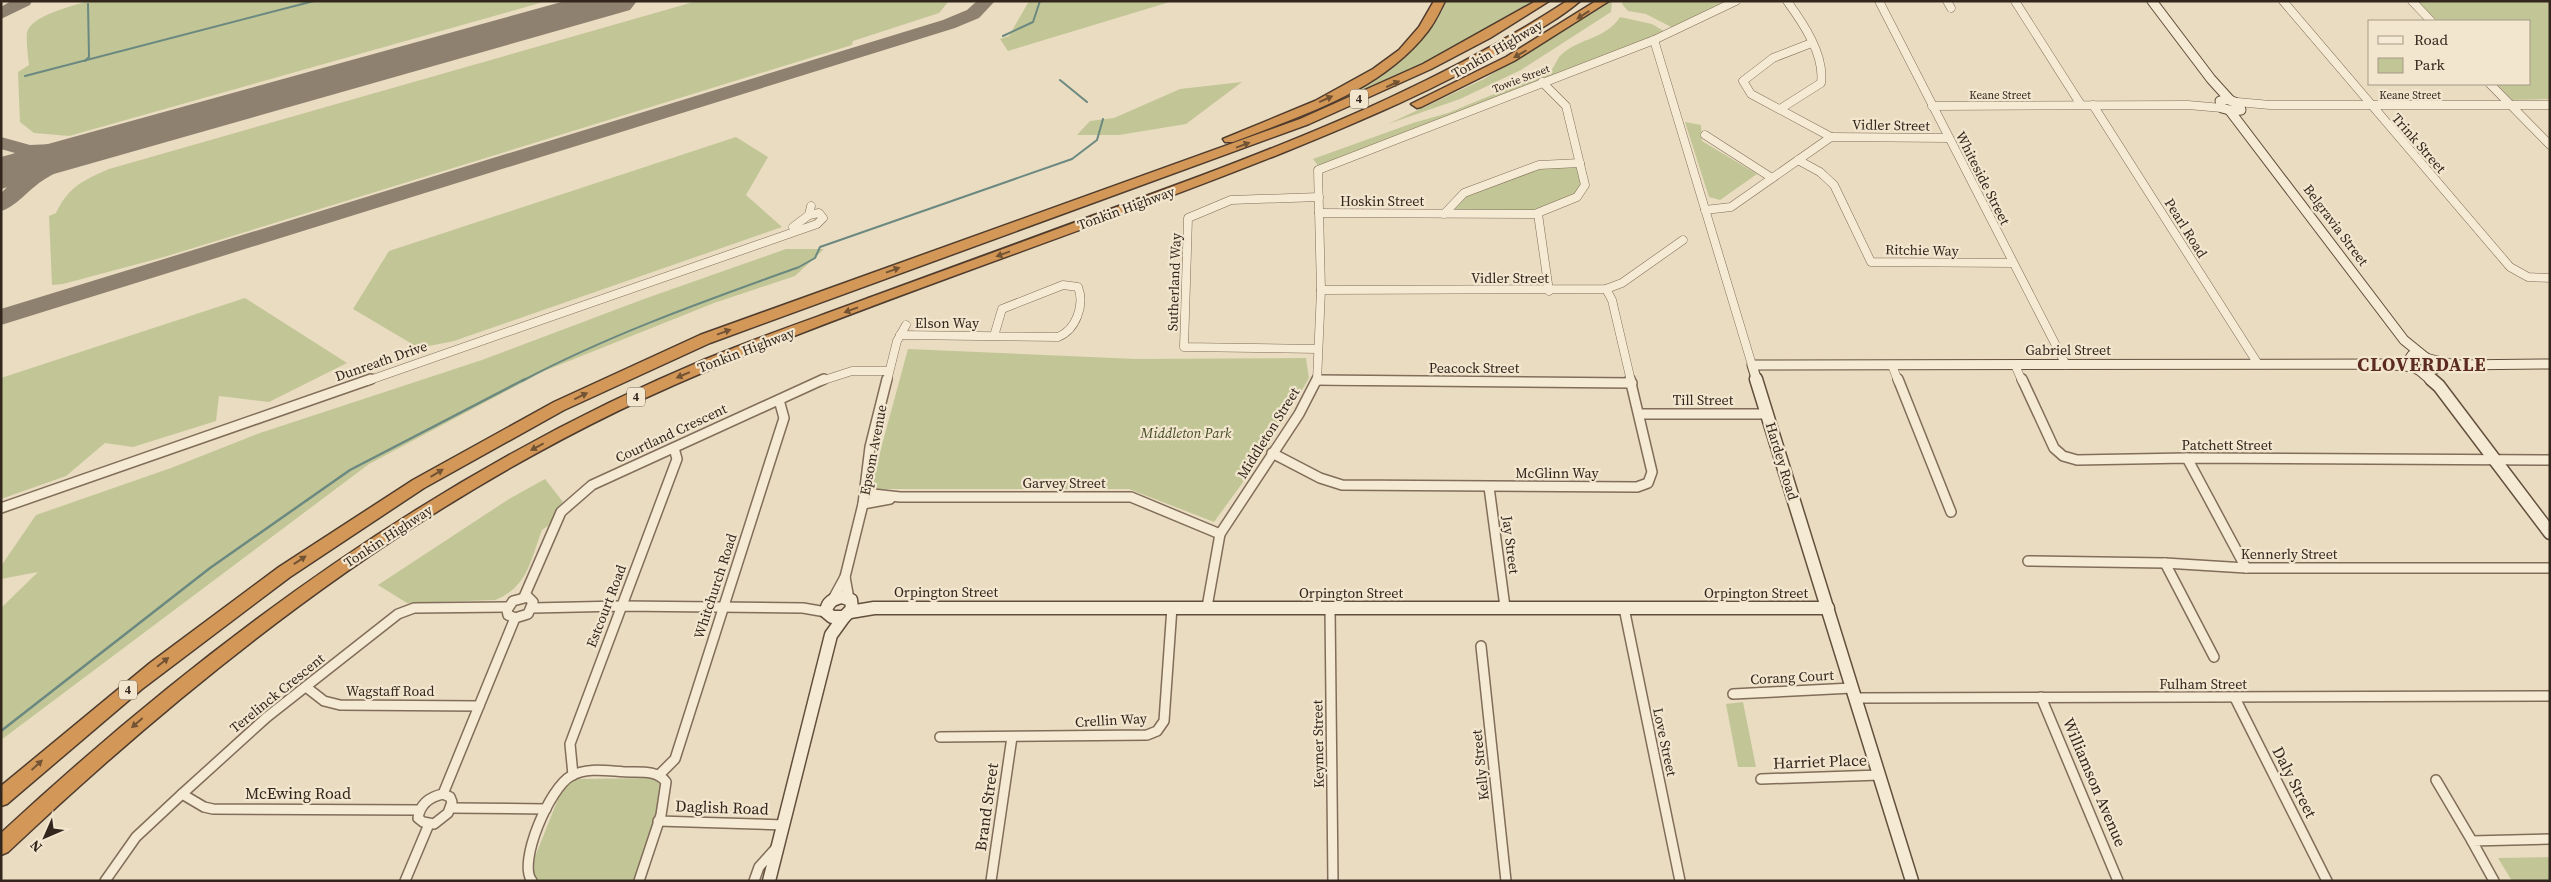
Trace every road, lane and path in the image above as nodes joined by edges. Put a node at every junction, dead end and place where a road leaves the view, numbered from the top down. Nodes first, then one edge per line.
1 (1434, 1) edge
2 (1440, 1) edge
3 (1544, 1) edge
4 (1575, 1) edge
5 (1585, 1) edge
6 (1604, 1) edge
7 (1736, 1) edge
8 (1787, 1) edge
9 (1879, 1) edge
10 (1947, 1) edge
11 (2016, 1) edge
12 (2152, 1) edge
13 (2283, 1) edge
14 (2412, 1) edge
15 (1951, 8) dead end
16 (1431, 19) junction
17 (2430, 20) edge
18 (1654, 40) junction
19 (1809, 44) junction
20 (1453, 75) junction
21 (1542, 82) junction
22 (2491, 85) edge
23 (2081, 105) junction
24 (2093, 105) junction
25 (2230, 105) junction
26 (2370, 105) junction
27 (2511, 105) junction
28 (2550, 105) edge
29 (1932, 106) junction
30 (1780, 109) junction
31 (1705, 135) dead end
32 (1831, 137) junction
33 (1948, 138) junction
34 (2550, 145) edge
35 (1279, 151) junction
36 (1798, 160) junction
37 (1580, 163) junction
38 (1318, 176) joint
39 (1772, 178) junction
40 (1319, 197) junction
41 (811, 206) dead end
42 (1705, 210) junction
43 (1053, 212) junction
44 (1319, 213) junction
45 (1444, 214) junction
46 (1538, 214) junction
47 (809, 215) junction
48 (770, 239) junction
49 (1683, 240) dead end
50 (2012, 263) junction
51 (2550, 278) edge
52 (1606, 289) junction
53 (1322, 290) junction
54 (1549, 291) junction
55 (906, 325) dead end
56 (900, 335) junction
57 (994, 336) junction
58 (2404, 340) junction
59 (1318, 350) junction
60 (2427, 358) junction
61 (2412, 363) junction
62 (2258, 364) junction
63 (2550, 364) edge
64 (1752, 365) junction
65 (1892, 365) junction
66 (2015, 365) junction
67 (2066, 365) junction
68 (2455, 365) junction
69 (2434, 370) junction
70 (889, 371) junction
71 (1317, 380) junction
72 (1632, 383) junction
73 (2439, 386) junction
74 (779, 400) junction
75 (1639, 414) junction
76 (1768, 414) junction
77 (674, 448) junction
78 (1272, 453) junction
79 (2187, 458) junction
80 (2495, 460) junction
81 (2550, 460) edge
82 (1489, 487) junction
83 (864, 493) junction
84 (900, 497) junction
85 (863, 504) junction
86 (1, 508) edge
87 (1951, 512) dead end
88 (2550, 533) edge
89 (1220, 534) junction
90 (2028, 561) dead end
91 (2165, 563) junction
92 (2246, 568) junction
93 (2550, 568) edge
94 (845, 578) junction
95 (524, 597) junction
96 (621, 606) junction
97 (507, 607) junction
98 (829, 607) junction
99 (1172, 607) junction
100 (1207, 607) junction
101 (1505, 607) junction
102 (533, 608) junction
103 (723, 608) junction
104 (849, 608) junction
105 (1330, 608) junction
106 (1624, 608) junction
107 (1828, 608) junction
108 (515, 618) junction
109 (831, 636) junction
110 (1481, 646) dead end
111 (2214, 657) dead end
112 (306, 687) junction
113 (1854, 693) junction
114 (1733, 694) dead end
115 (2041, 696) junction
116 (2550, 696) edge
117 (2235, 698) junction
118 (478, 706) junction
119 (940, 737) dead end
120 (1012, 737) junction
121 (573, 775) junction
122 (659, 775) junction
123 (1880, 775) junction
124 (1760, 780) dead end
125 (2436, 780) dead end
126 (182, 794) junction
127 (443, 794) junction
128 (1, 798) edge
129 (451, 808) junction
130 (546, 809) junction
131 (418, 810) junction
132 (658, 821) junction
133 (429, 824) junction
134 (784, 825) junction
135 (2550, 839) edge
136 (2472, 841) junction
137 (1, 846) edge
138 (778, 846) junction
139 (105, 881) edge
140 (406, 881) edge
141 (532, 881) edge
142 (639, 881) edge
143 (754, 881) edge
144 (770, 881) edge
145 (991, 881) edge
146 (1333, 881) edge
147 (1506, 881) edge
148 (1680, 881) edge
149 (1912, 881) edge
150 (2118, 881) edge
151 (2327, 881) edge
152 (2494, 881) edge

1 - 16 highway
2 - 16 highway
43 -> 3 highway, Tonkin Highway / 4
4 - 20 highway, Tonkin Highway / 4
5 - 20 highway
6 -> 35 highway
7 - 18 street, Towie Street
8 - 19 street
9 - 29 street, Whiteside Street
10 - 15 street
11 - 23 street
12 - 25 street, Belgravia Street
13 - 26 street, Trink Street
14 - 17 street
43 -> 16 highway
18 - 21 street, Towie Street
18 - 42 street, Hardey Road
19 - 30 street
19 - 30 street
20 - 35 highway, Tonkin Highway / 4
21 - 37 street, Hoskin Street
21 - 38 street, Towie Street
22 - 27 street
23 - 24 street, Keane Street
23 - 29 street, Keane Street
24 - 25 street, Keane Street
24 - 62 street, Pearl Road
25 - 26 street, Keane Street
25 - 58 street, Belgravia Street
26 - 27 street, Keane Street
26 - 51 street, Trink Street
27 - 28 street, Keane Street
27 - 34 street
29 - 33 street, Whiteside Street
30 - 32 street
31 - 39 street
32 - 33 street, Vidler Street
32 - 36 street
33 - 50 street, Whiteside Street
35 -> 137 highway, Tonkin Highway / 4
36 - 39 street
36 - 50 street, Ritchie Way
37 - 45 street, Hoskin Street
37 - 46 street, Hoskin Street
38 - 40 street, Middleton Street
39 - 42 street
40 - 44 street, Middleton Street
40 - 59 street, Sutherland Way
41 - 47 street
42 - 64 street, Hardey Road
128 -> 43 highway, Tonkin Highway / 4
44 - 45 street, Hoskin Street
44 - 53 street, Middleton Street
45 - 46 street, Hoskin Street
46 - 54 street
47 - 48 street, Dunreath Drive
47 - 48 street, Dunreath Drive
48 - 86 street, Dunreath Drive
49 - 52 street, Vidler Street
50 - 67 street, Whiteside Street
52 - 54 street, Vidler Street
52 - 72 street, McGlinn Way
53 - 54 street, Vidler Street
53 - 59 street, Middleton Street
55 - 56 street, Epsom Avenue
56 - 57 street, Elson Way
56 - 70 street, Epsom Avenue
57 - 57 street, Elson Way
58 - 60 street, Belgravia Street
58 - 61 street, Belgravia Street
59 - 71 street, Middleton Street
60 - 61 street
60 - 68 street
60 - 69 street
61 - 62 street, Gabriel Street
61 - 69 street
61 - 73 street
62 - 67 street, Gabriel Street
63 - 68 street
64 - 65 street, Gabriel Street
64 - 76 street, Hardey Road
65 - 66 street, Gabriel Street
65 - 87 street
66 - 67 street, Gabriel Street
66 - 79 street, Patchett Street
68 - 69 street
69 - 73 street
70 - 74 street, Courtland Crescent
70 - 83 street, Epsom Avenue
71 - 72 street, Peacock Street
71 - 78 street, Middleton Street
72 - 75 street, McGlinn Way
73 - 80 street
74 - 77 street, Courtland Crescent
74 - 103 street, Whitchurch Road
75 - 76 street, Till Street
75 - 82 street, McGlinn Way
76 - 107 street, Hardey Road
77 - 95 street, Courtland Crescent
77 - 96 street, Estcourt Road
78 - 82 street, McGlinn Way
78 - 89 street, Middleton Street
79 - 80 street, Patchett Street
79 - 92 street
80 - 81 street, Patchett Street
80 - 88 street
82 - 101 street, Jay Street
83 - 84 street, Garvey Street
83 - 85 street, Epsom Avenue
84 - 85 street, Garvey Street
84 - 89 street, Garvey Street
85 - 94 street, Epsom Avenue
89 - 100 street, Middleton Street
90 - 91 street, Kennerly Street
91 - 92 street, Kennerly Street
91 - 111 street
92 - 93 street, Kennerly Street
94 - 98 street, Epsom Avenue
94 - 104 street, Epsom Avenue
95 - 97 street
95 - 102 street
96 - 102 street
96 - 103 street
96 - 121 street, Estcourt Road
97 - 108 street
97 - 112 street, Terelinck Crescent
98 - 103 street
98 - 104 street
98 - 104 street
98 - 109 street
99 - 100 street, Orpington Street
99 - 104 street, Orpington Street
99 - 120 street, Crellin Way
100 - 105 street, Orpington Street
101 - 105 street, Orpington Street
101 - 106 street, Orpington Street
102 - 108 street
103 - 122 street, Whitchurch Road
104 - 109 street
105 - 146 street, Keymer Street
106 - 107 street, Orpington Street
106 - 148 street, Love Street
107 - 113 street, Hardey Road
108 - 118 street
109 - 134 street
110 - 147 street, Kelly Street
112 - 118 street, Wagstaff Road
112 - 126 street, Terelinck Crescent
113 - 114 street, Corang Court
113 - 115 street, Fulham Street
113 - 123 street, Hardey Road
115 - 117 street, Fulham Street
115 - 150 street, Williamson Avenue
116 - 117 street, Fulham Street
117 - 151 street, Daly Street
118 - 127 street
119 - 120 street, Crellin Way
120 - 145 street, Brand Street
121 - 122 street
121 - 130 street
122 - 132 street
123 - 124 street, Harriet Place
123 - 149 street, Hardey Road
125 - 136 street
126 - 131 street, McEwing Road
126 - 139 street, Terelinck Crescent
127 - 129 street
127 - 131 street
129 - 130 street
129 - 133 street
130 - 141 street
131 - 133 street
132 - 134 street, Daglish Road
132 - 142 street
133 - 140 street
134 - 138 street
135 - 136 street
136 - 152 street
138 - 143 street
138 - 144 street

